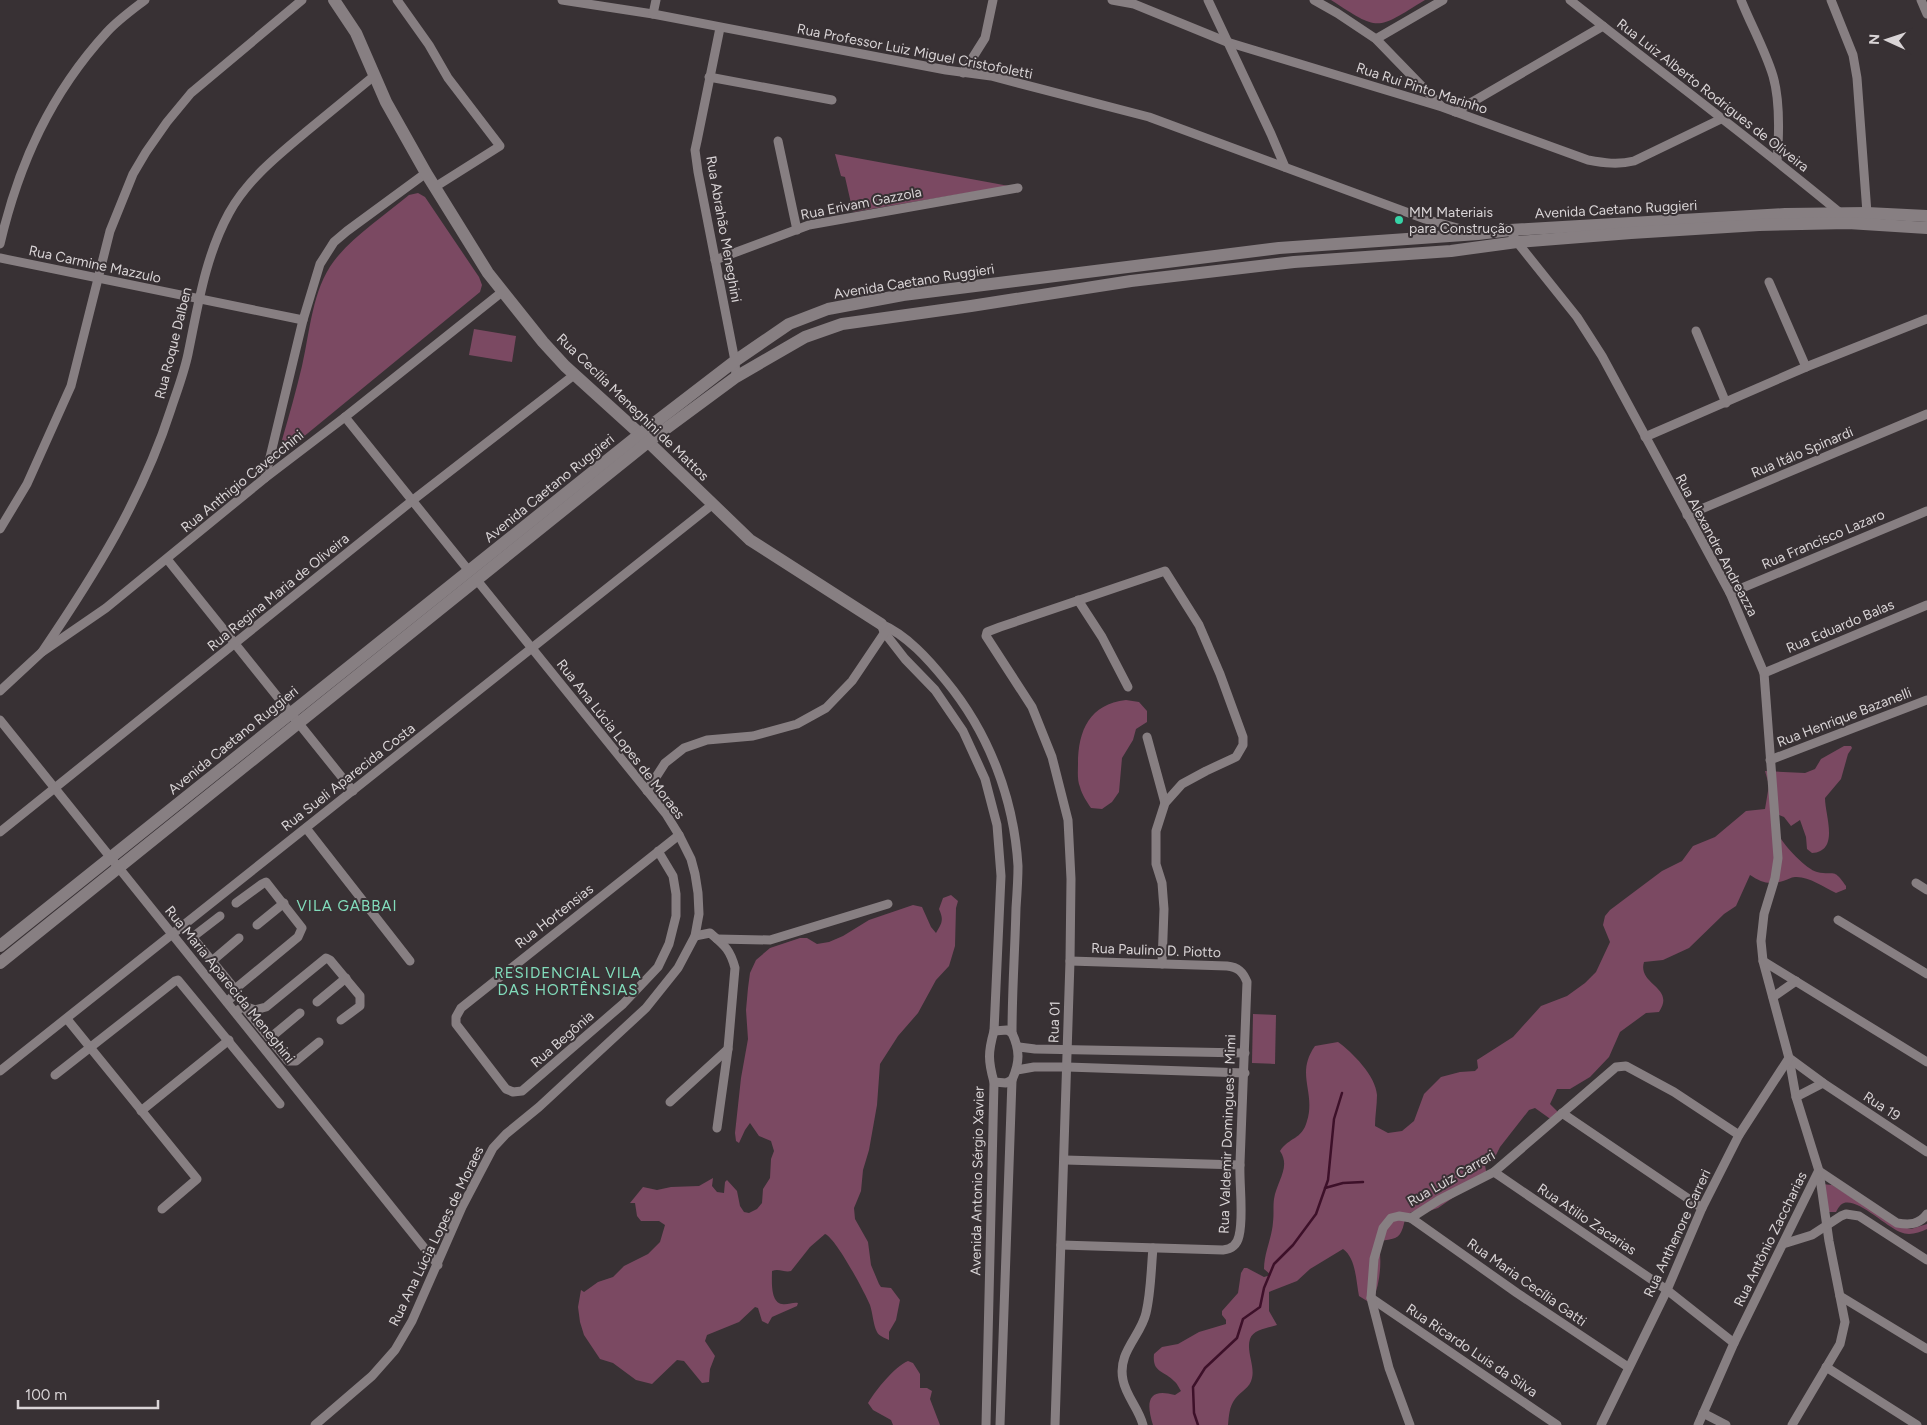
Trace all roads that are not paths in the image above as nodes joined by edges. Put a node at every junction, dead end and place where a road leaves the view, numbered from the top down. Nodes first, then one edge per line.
1 (145, 0) edge
2 (302, 0) edge
3 (334, 0) edge
4 (397, 0) edge
5 (565, 0) edge
6 (656, 0) edge
7 (992, 0) edge
8 (1112, 0) edge
9 (1208, 0) edge
10 (1314, 0) edge
11 (1443, 0) edge
12 (1570, 0) edge
13 (1741, 0) edge
14 (1831, 0) edge
15 (1921, 0) edge
16 (653, 14) junction
17 (1927, 14) edge
18 (1603, 26) junction
19 (720, 28) junction
20 (1376, 39) junction
21 (1227, 42) junction
22 (963, 73) junction
23 (374, 76) junction
24 (709, 78) junction
25 (832, 100) dead end
26 (1442, 108) junction
27 (1454, 112) junction
28 (1721, 120) junction
29 (778, 141) dead end
30 (1777, 161) junction
31 (1285, 167) junction
32 (426, 173) junction
33 (435, 187) junction
34 (1018, 188) dead end
35 (1839, 212) junction
36 (1867, 213) junction
37 (1927, 216) edge
38 (1424, 219) junction
39 (1927, 228) edge
40 (797, 230) junction
41 (1510, 230) junction
42 (1478, 234) junction
43 (1443, 236) junction
44 (1517, 242) junction
45 (0, 244) edge
46 (1451, 251) junction
47 (0, 258) edge
48 (714, 260) junction
49 (98, 278) junction
50 (1769, 282) dead end
51 (502, 292) junction
52 (198, 299) junction
53 (1927, 319) edge
54 (303, 320) junction
55 (1696, 330) dead end
56 (734, 361) junction
57 (1806, 367) junction
58 (574, 375) junction
59 (736, 377) junction
60 (1726, 403) junction
61 (1927, 414) edge
62 (345, 417) junction
63 (1646, 437) junction
64 (644, 438) junction
65 (265, 478) junction
66 (413, 500) junction
67 (713, 504) junction
68 (1927, 511) edge
69 (1687, 515) junction
70 (0, 528) edge
71 (167, 559) junction
72 (473, 575) junction
73 (1730, 593) junction
74 (1078, 600) junction
75 (1927, 605) edge
76 (884, 628) junction
77 (235, 644) junction
78 (532, 649) junction
79 (42, 652) junction
80 (1764, 673) junction
81 (1128, 687) dead end
82 (0, 691) edge
83 (1927, 700) edge
84 (295, 718) junction
85 (0, 720) edge
86 (1147, 737) dead end
87 (1770, 760) junction
88 (55, 788) junction
89 (647, 790) junction
90 (353, 791) junction
91 (1165, 803) junction
92 (306, 828) junction
93 (0, 832) edge
94 (679, 835) junction
95 (658, 851) junction
96 (115, 863) junction
97 (1916, 883) dead end
98 (1927, 890) edge
99 (236, 902) dead end
100 (284, 903) junction
101 (888, 904) dead end
102 (220, 916) dead end
103 (1838, 920) dead end
104 (257, 925) dead end
105 (172, 933) junction
106 (695, 936) junction
107 (239, 938) dead end
108 (716, 939) junction
109 (0, 946) edge
110 (212, 961) junction
111 (410, 961) dead end
112 (1070, 961) junction
113 (1763, 961) junction
114 (0, 963) edge
115 (1162, 964) junction
116 (1241, 971) joint
117 (1927, 974) edge
118 (346, 978) junction
119 (1796, 981) junction
120 (235, 988) junction
121 (1773, 997) junction
122 (227, 1002) junction
123 (317, 1002) dead end
124 (244, 1006) junction
125 (235, 1012) junction
126 (300, 1013) dead end
127 (67, 1019) junction
128 (341, 1020) dead end
129 (994, 1031) junction
130 (1012, 1033) junction
131 (270, 1038) junction
132 (229, 1040) junction
133 (319, 1042) dead end
134 (1018, 1046) junction
135 (90, 1047) junction
136 (728, 1049) junction
137 (1067, 1049) junction
138 (1244, 1054) junction
139 (1789, 1058) junction
140 (1927, 1062) edge
141 (1067, 1067) junction
142 (1017, 1070) junction
143 (0, 1071) edge
144 (1244, 1073) junction
145 (55, 1075) dead end
146 (1012, 1080) junction
147 (994, 1082) junction
148 (1823, 1083) junction
149 (522, 1092) joint
150 (1796, 1097) junction
151 (670, 1102) dead end
152 (280, 1104) dead end
153 (141, 1111) junction
154 (1562, 1113) junction
155 (717, 1128) dead end
156 (1739, 1135) junction
157 (1927, 1152) edge
158 (1065, 1160) junction
159 (1240, 1165) junction
160 (1819, 1171) junction
161 (1494, 1172) junction
162 (1702, 1208) junction
163 (162, 1209) dead end
164 (1927, 1214) edge
165 (1411, 1218) junction
166 (1827, 1226) junction
167 (1061, 1244) junction
168 (1783, 1244) junction
169 (1153, 1248) junction
170 (1925, 1255) edge
171 (438, 1265) junction
172 (1667, 1290) junction
173 (1840, 1296) junction
174 (1371, 1298) junction
175 (1734, 1344) junction
176 (1927, 1349) edge
177 (1628, 1367) junction
178 (1826, 1367) junction
179 (1703, 1413) junction
180 (315, 1425) edge
181 (986, 1425) edge
182 (1000, 1425) edge
183 (1055, 1425) edge
184 (1143, 1425) edge
185 (1410, 1425) edge
186 (1557, 1425) edge
187 (1601, 1425) edge
188 (1698, 1425) edge
189 (1726, 1425) edge
190 (1792, 1425) edge
191 (1917, 1425) edge

1 - 45 street
2 - 49 street
3 - 23 main road, Rua Cecília Meneghini de Mattos
4 - 33 street
5 - 16 street, Rua Professor Luiz Miguel Cristofoletti
6 - 16 street
7 - 22 street
8 - 21 street, Rua Rui Pinto Marinho
9 - 21 street
10 - 20 street
11 - 20 street
12 - 18 street, Rua Luiz Alberto Rodrigues de Oliveira
13 - 30 street
14 - 36 street
15 - 17 street
16 - 19 street, Rua Professor Luiz Miguel Cristofoletti
18 - 27 street
18 - 28 street, Rua Luiz Alberto Rodrigues de Oliveira
19 - 22 street, Rua Professor Luiz Miguel Cristofoletti
19 - 24 street, Rua Abrahão Meneghini
20 - 26 street
21 - 26 street, Rua Rui Pinto Marinho
21 - 31 street
22 - 31 street, Rua Professor Luiz Miguel Cristofoletti
23 - 32 main road, Rua Cecília Meneghini de Mattos
23 - 52 street, Rua Roque Dalben
24 - 25 street
24 - 48 street, Rua Abrahão Meneghini
26 - 27 street, Rua Rui Pinto Marinho
27 - 28 street, Rua Rui Pinto Marinho
28 - 30 street, Rua Luiz Alberto Rodrigues de Oliveira
29 - 40 street
30 - 35 street, Rua Luiz Alberto Rodrigues de Oliveira
31 - 38 street, Rua Professor Luiz Miguel Cristofoletti
32 - 33 main road, Rua Cecília Meneghini de Mattos
32 - 54 street
33 - 51 main road, Rua Cecília Meneghini de Mattos
34 - 40 street, Rua Erivam Gazzola
35 - 36 main road, Avenida Caetano Ruggieri
35 - 41 main road, Avenida Caetano Ruggieri
36 - 37 main road, Avenida Caetano Ruggieri
38 - 42 street, Rua Professor Luiz Miguel Cristofoletti
38 - 43 street, Rua Professor Luiz Miguel Cristofoletti
39 - 44 main road, Avenida Caetano Ruggieri
40 - 48 street, Rua Erivam Gazzola
41 - 42 main road, Avenida Caetano Ruggieri
41 - 44 street, Rua Alexandre Andreazza
42 - 43 main road, Avenida Caetano Ruggieri
43 - 46 street, Rua Professor Luiz Miguel Cristofoletti
43 - 56 main road, Avenida Caetano Ruggieri
44 - 46 main road, Avenida Caetano Ruggieri
44 - 63 street, Rua Alexandre Andreazza
46 - 59 main road, Avenida Caetano Ruggieri
47 - 49 street, Rua Carmine Mazzulo
48 - 56 street, Rua Abrahão Meneghini
49 - 52 street, Rua Carmine Mazzulo
49 - 70 street
50 - 57 street
51 - 58 main road, Rua Cecília Meneghini de Mattos
51 - 62 street, Rua Anthigio Cavecchini
52 - 54 street, Rua Carmine Mazzulo
52 - 79 street, Rua Roque Dalben
53 - 57 street
54 - 65 street
55 - 60 street
56 - 59 street, Rua Abrahão Meneghini
56 - 64 main road, Avenida Caetano Ruggieri
57 - 60 street
58 - 64 main road, Rua Cecília Meneghini de Mattos
58 - 66 street, Rua Regina Maria de Oliveira
59 - 64 main road, Avenida Caetano Ruggieri
60 - 63 street
61 - 69 street, Rua Itálo Spinardi
62 - 65 street, Rua Anthigio Cavecchini
62 - 66 street, Rua Ana Lúcia Lopes de Moraes
63 - 69 street, Rua Alexandre Andreazza
64 - 67 main road, Rua Cecília Meneghini de Mattos
64 - 72 main road, Avenida Caetano Ruggieri
65 - 71 street, Rua Anthigio Cavecchini
66 - 72 street, Rua Ana Lúcia Lopes de Moraes
66 - 77 street, Rua Regina Maria de Oliveira
67 - 76 main road, Rua Cecília Meneghini de Mattos
67 - 78 street, Rua Sueli Aparecida Costa
68 - 73 street, Rua Francisco Lazaro
69 - 73 street, Rua Alexandre Andreazza
71 - 77 street
71 - 79 street, Rua Anthigio Cavecchini
72 - 78 street, Rua Ana Lúcia Lopes de Moraes
72 - 84 main road, Avenida Caetano Ruggieri
73 - 80 street, Rua Alexandre Andreazza
74 - 81 street
74 - 91 street
74 - 112 street, Rua 01
75 - 80 street, Rua Eduardo Balas
76 - 89 street
76 - 129 street, Avenida Antonio Sérgio Xavier
76 - 130 street
77 - 84 street
77 - 88 street, Rua Regina Maria de Oliveira
78 - 89 street, Rua Ana Lúcia Lopes de Moraes
78 - 90 street, Rua Sueli Aparecida Costa
79 - 82 street, Rua Anthigio Cavecchini
80 - 87 street, Rua Alexandre Andreazza
83 - 87 street, Rua Henrique Bazanelli
84 - 90 street
84 - 96 main road, Avenida Caetano Ruggieri
85 - 88 street, Rua Maria Aparecida Meneghini
86 - 91 street
87 - 113 street, Rua Alexandre Andreazza
88 - 93 street, Rua Regina Maria de Oliveira
88 - 96 street, Rua Maria Aparecida Meneghini
89 - 94 street, Rua Ana Lúcia Lopes de Moraes
90 - 92 street, Rua Sueli Aparecida Costa
91 - 115 street
92 - 105 street, Rua Sueli Aparecida Costa
92 - 111 street
94 - 95 street, Rua Hortensias
94 - 106 street, Rua Ana Lúcia Lopes de Moraes
95 - 149 street, Rua Begônia
95 - 149 street, Rua Hortensias
96 - 105 street, Rua Maria Aparecida Meneghini
96 - 109 main road, Avenida Caetano Ruggieri
96 - 114 main road, Avenida Caetano Ruggieri
97 - 98 street
99 - 100 street
100 - 104 street
100 - 120 street
101 - 108 street
102 - 110 street
103 - 117 street
105 - 122 street, Rua Maria Aparecida Meneghini
105 - 127 street, Rua Sueli Aparecida Costa
106 - 108 street
106 - 171 street, Rua Ana Lúcia Lopes de Moraes
107 - 110 street
108 - 136 street
110 - 120 street
112 - 115 street, Rua Paulino D. Piotto
112 - 137 street, Rua 01
113 - 119 street
113 - 121 street, Rua Alexandre Andreazza
115 - 116 street, Rua Paulino D. Piotto
116 - 138 street, Rua Valdemir Domingues - Mimi
118 - 123 street
118 - 124 street
118 - 128 street
119 - 121 street
119 - 140 street
120 - 122 street
121 - 139 street, Rua Alexandre Andreazza
122 - 125 street, Rua Maria Aparecida Meneghini
124 - 125 street
124 - 131 street
125 - 171 street, Rua Maria Aparecida Meneghini
126 - 131 street
127 - 135 street
127 - 143 street, Rua Sueli Aparecida Costa
129 - 130 street
129 - 147 street, Avenida Antonio Sérgio Xavier
130 - 134 street
131 - 133 street
132 - 135 street
132 - 152 street
132 - 153 street
134 - 137 street
134 - 142 street
135 - 145 street
135 - 153 street
136 - 151 street
136 - 155 street
137 - 138 street
137 - 141 street, Rua 01
138 - 144 street, Rua Valdemir Domingues - Mimi
139 - 148 street, Rua 19
139 - 150 street, Rua Antônio Zaccharias
139 - 156 street, Rua Anthenore Carreri
141 - 142 street
141 - 144 street
141 - 158 street, Rua 01
142 - 146 street
144 - 159 street, Rua Valdemir Domingues - Mimi
146 - 147 street
146 - 182 street
147 - 181 street, Avenida Antonio Sérgio Xavier
148 - 150 street
148 - 157 street, Rua 19
150 - 160 street, Rua Antônio Zaccharias
153 - 163 street
154 - 156 street, Rua Luiz Carreri
154 - 161 street, Rua Luiz Carreri
154 - 162 street
156 - 162 street, Rua Anthenore Carreri
158 - 159 street
158 - 167 street, Rua 01
159 - 169 street, Rua Valdemir Domingues - Mimi
160 - 164 street
160 - 166 street
160 - 168 street, Rua Antônio Zaccharias
161 - 165 street, Rua Luiz Carreri
161 - 172 street, Rua Atilio Zacarias
162 - 172 street, Rua Anthenore Carreri
165 - 174 street, Rua Luiz Carreri
165 - 177 street, Rua Maria Cecília Gatti
166 - 168 street
166 - 170 street
166 - 173 street
167 - 169 street, Rua Valdemir Domingues - Mimi
167 - 183 street, Rua 01
168 - 175 street, Rua Antônio Zaccharias
169 - 184 street
171 - 180 street, Rua Ana Lúcia Lopes de Moraes
172 - 175 street, Rua Atilio Zacarias
172 - 177 street, Rua Anthenore Carreri
173 - 176 street
173 - 178 street
174 - 185 street, Rua Luiz Carreri
174 - 186 street, Rua Ricardo Luis da Silva
175 - 179 street, Rua Antônio Zaccharias
177 - 187 street, Rua Anthenore Carreri
178 - 190 street
178 - 191 street
179 - 188 street, Rua Antônio Zaccharias
179 - 189 street

